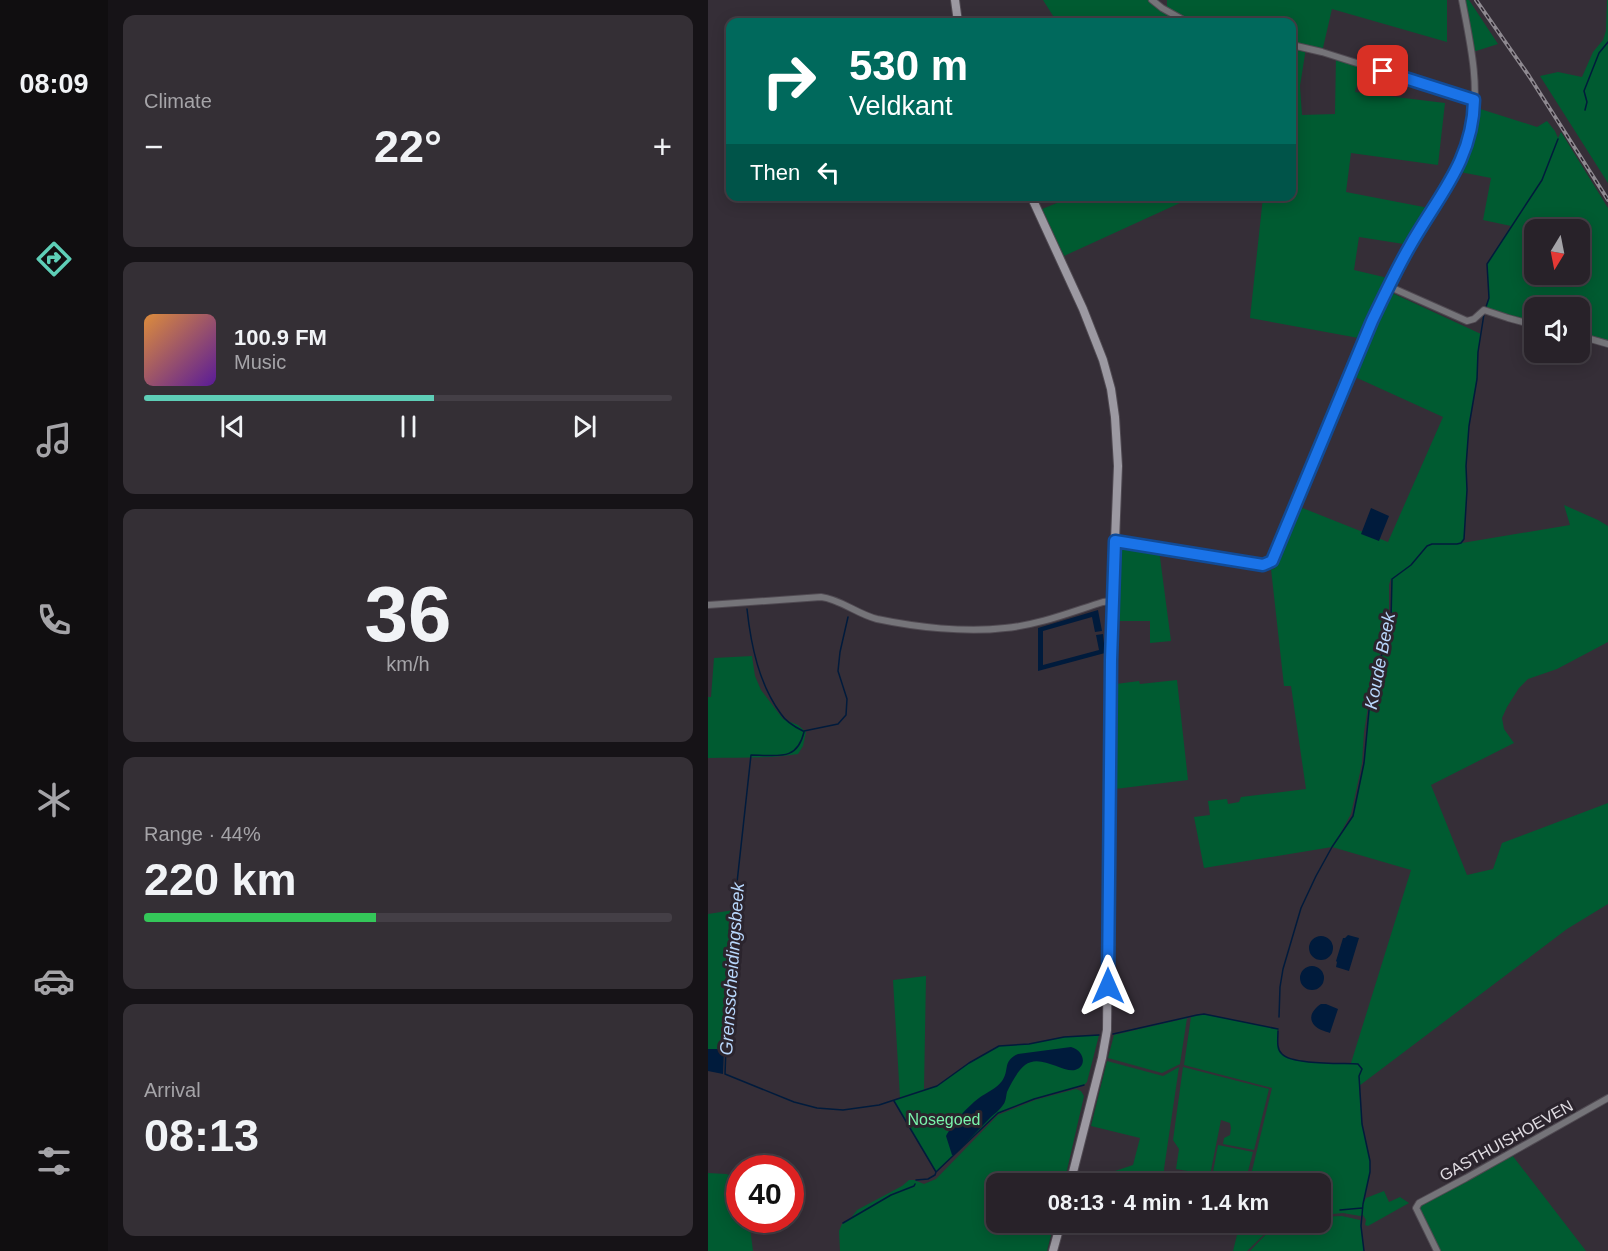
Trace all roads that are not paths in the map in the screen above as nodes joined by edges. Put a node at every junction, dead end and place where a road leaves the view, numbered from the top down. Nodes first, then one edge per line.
1 (956, 0) edge
2 (1152, 0) edge
3 (1462, 0) edge
4 (958, 18) edge
5 (1180, 18) edge
6 (1296, 46) edge
7 (1474, 100) junction
8 (1033, 201) edge
9 (1388, 286) junction
10 (1524, 322) edge
11 (1590, 339) edge
12 (1608, 344) edge
13 (1115, 541) junction
14 (1113, 601) junction
15 (708, 605) edge
16 (1608, 1098) edge
17 (1073, 1173) edge
18 (1057, 1233) edge
19 (1053, 1251) edge
20 (1437, 1251) edge

1 - 4 street
2 - 5 street
3 - 7 street
6 - 7 street
7 - 9 street
8 - 13 street
9 - 10 street
9 - 13 street
11 - 12 street
13 - 14 street
14 - 15 street
14 - 17 street
16 - 20 street, GASTHUISHOEVEN
18 - 19 street

